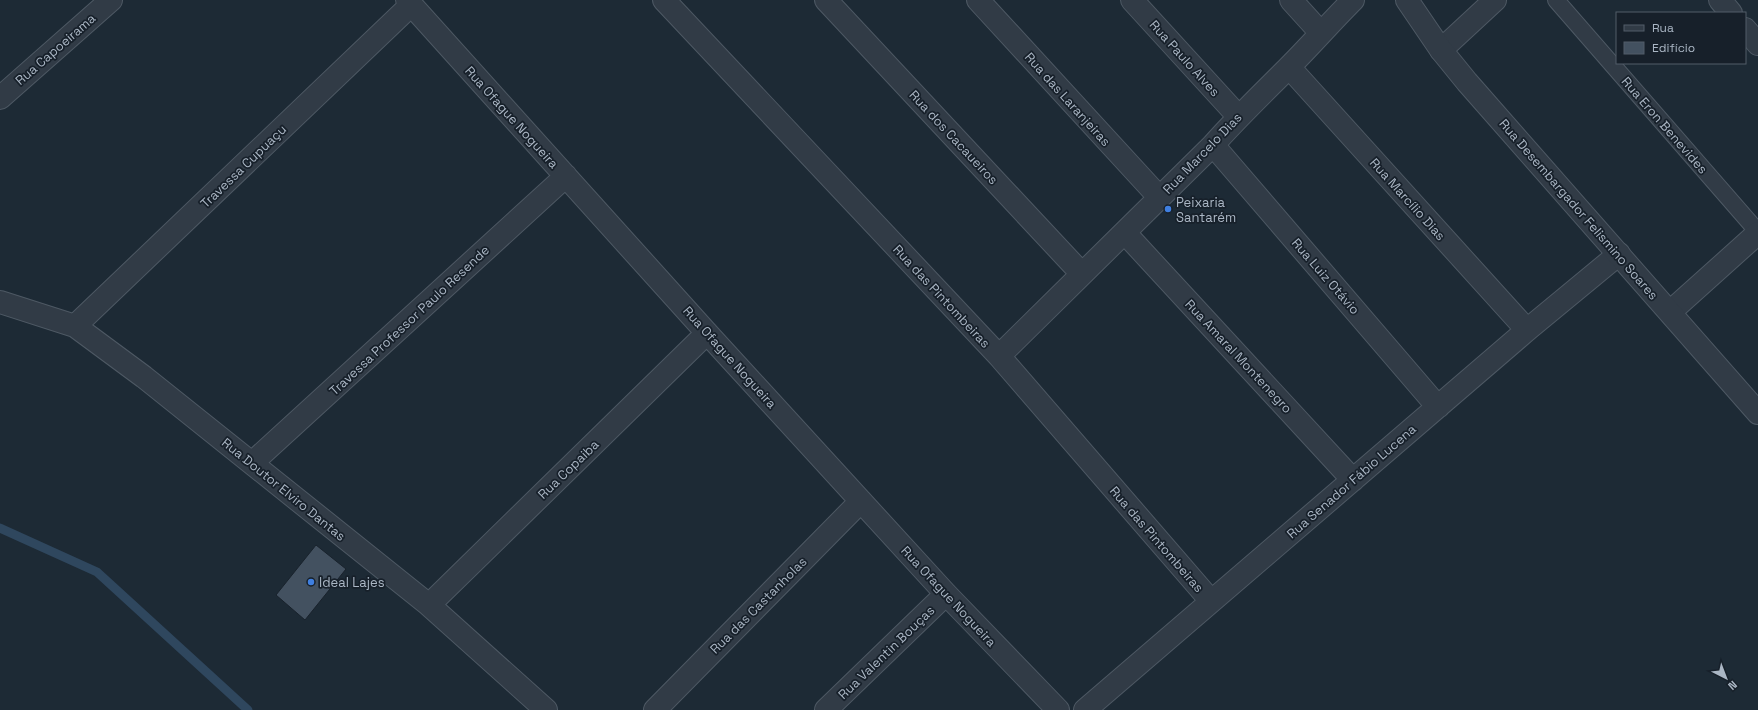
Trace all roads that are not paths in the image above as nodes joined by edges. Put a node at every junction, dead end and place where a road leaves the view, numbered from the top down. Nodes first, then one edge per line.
1 (111, 0) edge
2 (664, 0) edge
3 (826, 0) edge
4 (978, 0) edge
5 (1132, 0) edge
6 (1291, 0) edge
7 (1353, 0) edge
8 (1406, 0) edge
9 (1495, 0) edge
10 (1556, 0) edge
11 (1720, 0) edge
12 (409, 3) edge
13 (1730, 12) edge
14 (1746, 30) edge
15 (1320, 32) junction
16 (1758, 44) edge
17 (1441, 50) junction
18 (1289, 67) junction
19 (0, 98) edge
20 (1238, 116) junction
21 (1213, 145) junction
22 (566, 176) junction
23 (1159, 197) junction
24 (1125, 233) junction
25 (1758, 233) edge
26 (1619, 254) junction
27 (1082, 274) junction
28 (0, 302) edge
29 (1670, 312) junction
30 (75, 326) junction
31 (1527, 330) junction
32 (707, 333) junction
33 (999, 356) junction
34 (1438, 407) junction
35 (1758, 413) edge
36 (252, 463) junction
37 (1353, 480) junction
38 (861, 500) junction
39 (946, 594) junction
40 (1211, 601) junction
41 (429, 605) junction
42 (546, 710) edge
43 (655, 710) edge
44 (826, 710) edge
45 (1058, 710) edge
46 (1085, 710) edge

1 - 19 street, Rua Capoeirama
2 - 33 street, Rua das Pintombeiras
3 - 27 street, Rua dos Cacaueiros
4 - 23 street, Rua das Laranjeiras
5 - 20 street, Rua Paulo Alves
6 - 15 street
7 - 15 street, Rua Marcelo Dias
8 - 17 street, Rua Desembargador Felismino Soares
9 - 17 street
10 - 25 lane, Rua Eron Benevides
11 - 13 street
12 - 22 street, Rua Ofague Nogueira
12 - 30 street, Travessa Cupuaçu
14 - 16 street
15 - 18 street, Rua Marcelo Dias
17 - 26 street, Rua Desembargador Felismino Soares
18 - 20 street, Rua Marcelo Dias
18 - 31 street, Rua Marcílio Dias
20 - 21 street, Rua Marcelo Dias
21 - 23 street, Rua Marcelo Dias
21 - 34 street, Rua Luiz Otávio
22 - 32 street, Rua Ofague Nogueira
22 - 36 street, Travessa Professor Paulo Resende
23 - 24 street, Rua Marcelo Dias
24 - 27 street, Rua Marcelo Dias
24 - 37 street, Rua Amaral Montenegro
25 - 29 street
26 - 29 street, Rua Desembargador Felismino Soares
26 - 31 street, Rua Senador Fábio Lucena
27 - 33 street, Rua Marcelo Dias
28 - 30 street, Rua Doutor Elviro Dantas
29 - 35 street, Rua Desembargador Felismino Soares
30 - 36 street, Rua Doutor Elviro Dantas
31 - 34 street, Rua Senador Fábio Lucena
32 - 38 street, Rua Ofague Nogueira
32 - 41 street, Rua Copaiba
33 - 40 street, Rua das Pintombeiras
34 - 37 street, Rua Senador Fábio Lucena
36 - 41 street, Rua Doutor Elviro Dantas
37 - 40 street, Rua Senador Fábio Lucena
38 - 39 street, Rua Ofague Nogueira
38 - 43 street, Rua das Castanholas
39 - 44 street, Rua Valentin Bouças
39 - 45 street, Rua Ofague Nogueira
40 - 46 street, Rua Senador Fábio Lucena
41 - 42 street, Rua Doutor Elviro Dantas

